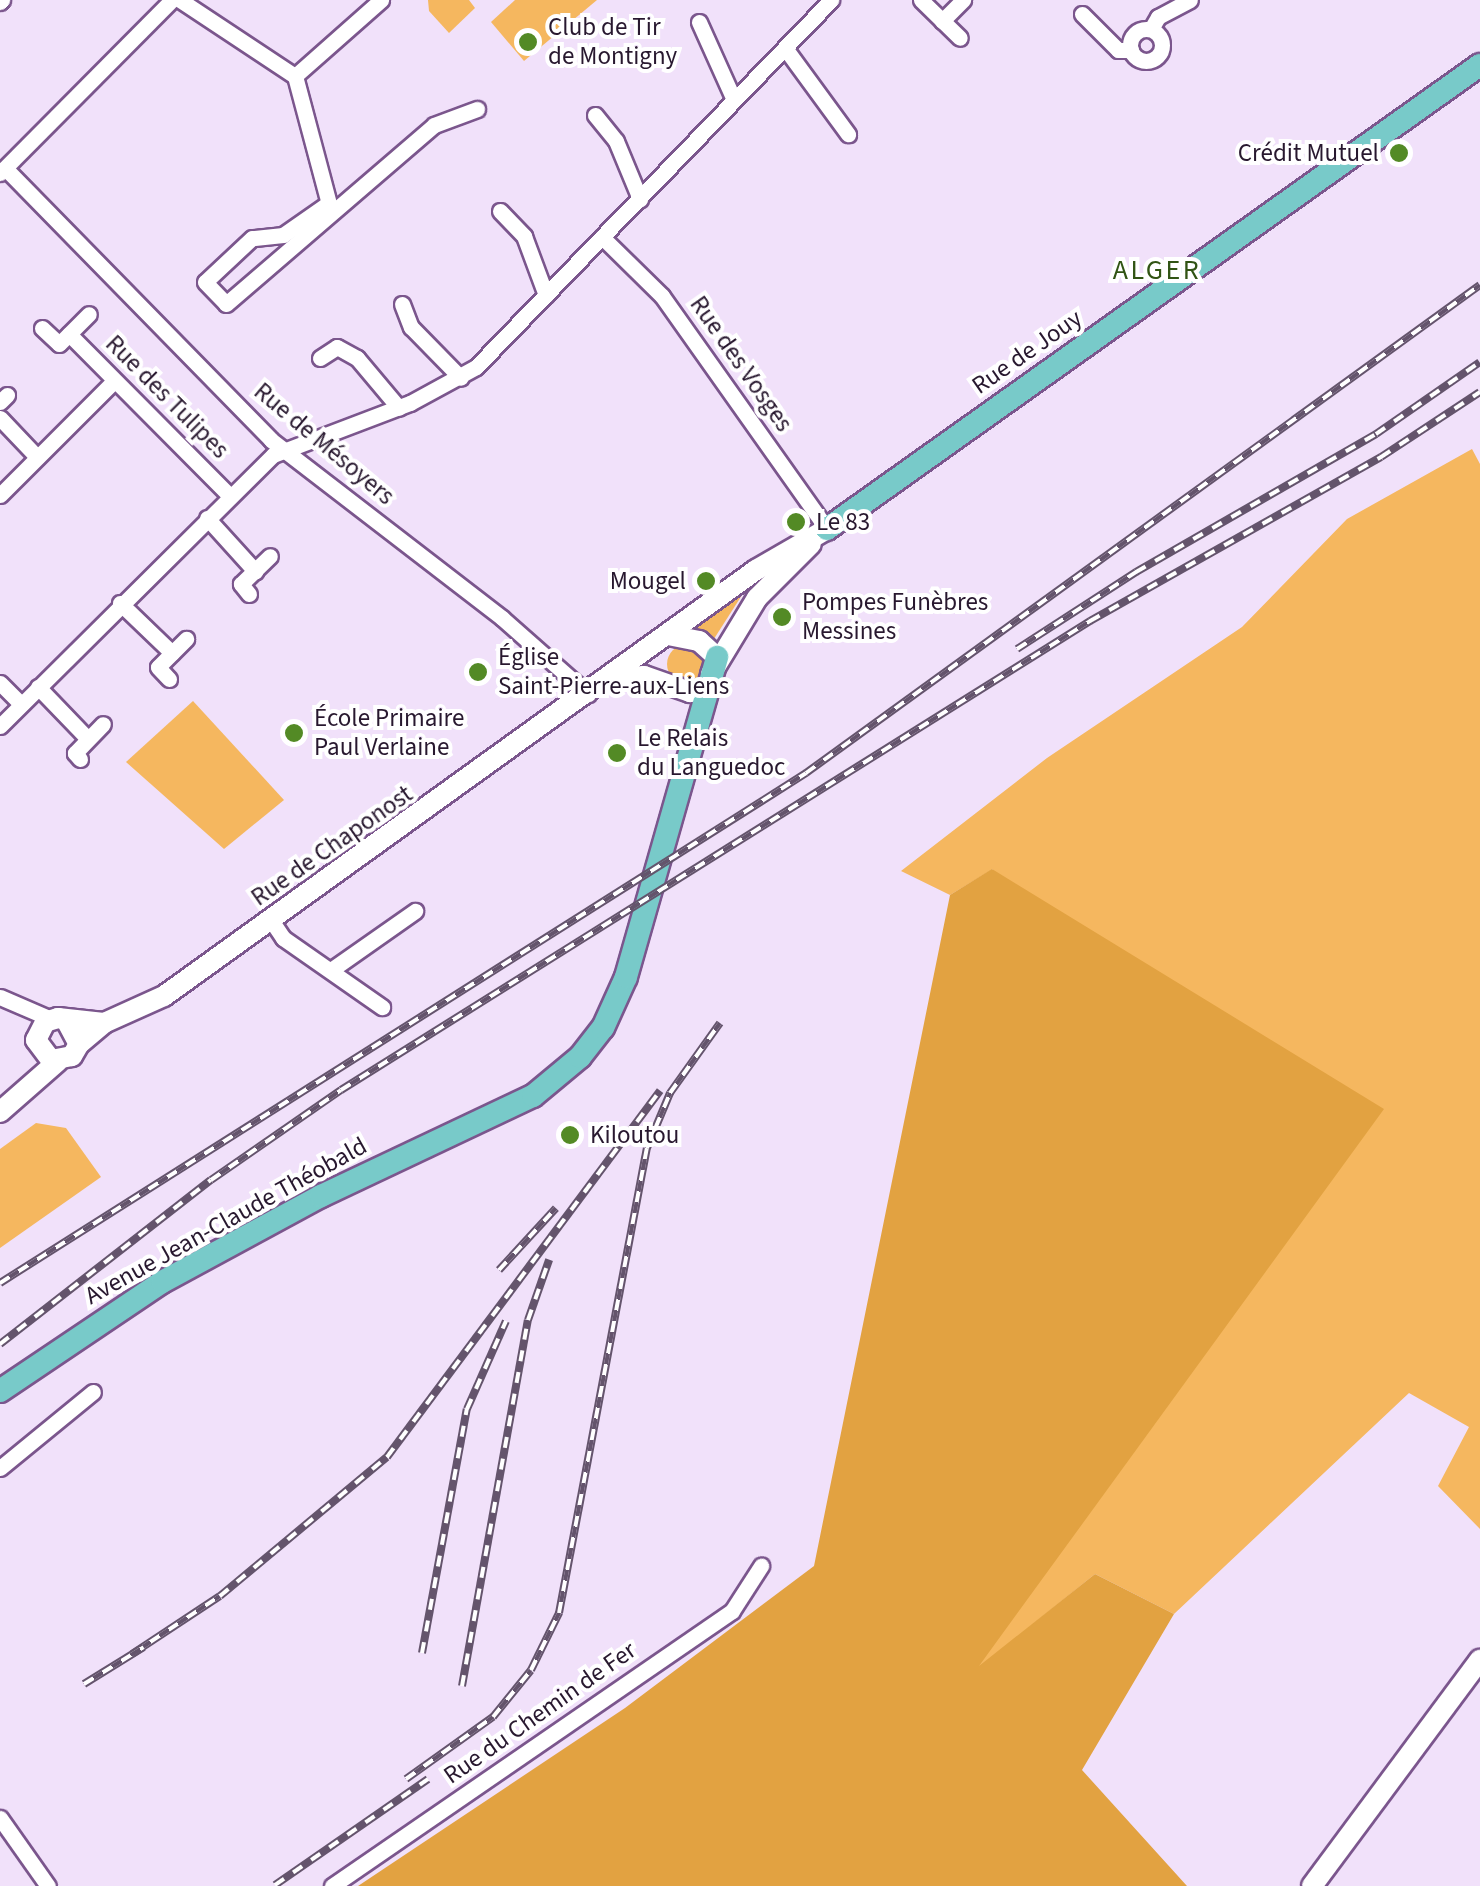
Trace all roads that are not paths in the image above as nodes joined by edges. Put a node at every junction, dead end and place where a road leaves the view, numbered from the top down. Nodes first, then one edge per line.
1 (176, 0) edge
2 (381, 0) edge
3 (830, 0) edge
4 (920, 0) edge
5 (963, 0) edge
6 (1190, 0) edge
7 (1082, 14) dead end
8 (699, 22) dead end
9 (942, 22) junction
10 (1150, 29) junction
11 (960, 38) dead end
12 (786, 48) junction
13 (1131, 50) junction
14 (1480, 65) edge
15 (295, 76) junction
16 (734, 100) junction
17 (477, 109) dead end
18 (594, 115) dead end
19 (848, 134) dead end
20 (2, 171) edge
21 (640, 198) junction
22 (328, 208) junction
23 (500, 211) dead end
24 (602, 238) junction
25 (289, 239) junction
26 (546, 296) junction
27 (402, 304) dead end
28 (90, 314) dead end
29 (42, 328) dead end
30 (69, 334) junction
31 (320, 358) dead end
32 (461, 378) junction
33 (114, 381) junction
34 (399, 408) junction
35 (0, 418) edge
36 (285, 451) junction
37 (37, 457) junction
38 (0, 494) edge
39 (229, 496) junction
40 (207, 518) junction
41 (827, 529) junction
42 (787, 549) junction
43 (270, 556) dead end
44 (255, 570) junction
45 (727, 592) joint
46 (250, 594) dead end
47 (120, 603) junction
48 (668, 635) junction
49 (186, 639) dead end
50 (172, 653) junction
51 (712, 673) junction
52 (170, 680) dead end
53 (0, 683) edge
54 (602, 684) junction
55 (38, 687) junction
56 (668, 690) junction
57 (21, 704) junction
58 (103, 724) dead end
59 (0, 726) edge
60 (88, 739) junction
61 (80, 759) dead end
62 (682, 776) junction
63 (646, 907) joint
64 (415, 911) dead end
65 (271, 920) junction
66 (330, 970) junction
67 (6, 1001) edge
68 (382, 1007) dead end
69 (58, 1019) junction
70 (104, 1023) junction
71 (37, 1043) junction
72 (79, 1044) junction
73 (58, 1061) junction
74 (31, 1086) junction
75 (0, 1112) edge
76 (0, 1391) edge
77 (93, 1392) dead end
78 (0, 1468) edge
79 (761, 1566) dead end
80 (1480, 1660) edge
81 (0, 1818) edge
82 (48, 1886) edge
83 (332, 1886) edge
84 (1312, 1886) edge

1 - 15 street
1 - 20 street
2 - 15 street
3 - 12 street
4 - 9 street
5 - 9 street
6 - 10 street
7 - 13 street
8 - 16 street
9 - 11 street
10 - 13 street
10 - 13 street
12 - 16 street
12 - 19 street
14 - 41 main road, Rue de Jouy
15 - 22 street
16 - 21 street
17 - 22 street
18 - 21 street
20 - 36 street, Rue de Mésoyers
21 - 24 street
22 - 25 street
23 - 26 street
24 - 26 street
24 - 41 street, Rue des Vosges
25 - 25 street
26 - 32 street
27 - 32 street
28 - 30 street, Rue des Tulipes
29 - 30 street, Rue des Tulipes
30 - 33 street, Rue des Tulipes
31 - 34 street
32 - 34 street
33 - 37 street
33 - 39 street, Rue des Tulipes
34 - 36 street
35 - 37 street
36 - 39 street
36 - 54 street, Rue de Mésoyers
37 - 38 street
39 - 40 street
40 - 44 street
40 - 47 street
41 - 42 main road, Rue de Jouy
41 - 51 main road
42 - 45 main road, Rue de Jouy
42 - 51 main road, Rue de Jouy
43 - 44 street
44 - 46 street
45 - 48 main road, Rue de Chaponost
47 - 50 street
47 - 55 street
48 - 51 main road
48 - 54 main road, Rue de Chaponost
48 - 56 main road
49 - 50 street
50 - 52 street
51 - 56 main road
51 - 62 main road, Rue de Jouy
53 - 57 street
54 - 56 main road
54 - 65 main road, Rue de Chaponost
55 - 57 street
55 - 60 street
56 - 62 main road
57 - 59 street
58 - 60 street
60 - 61 street
62 - 63 main road, Rue de Jouy
63 - 76 main road, Avenue Jean-Claude Théobald
64 - 66 street
65 - 66 street
65 - 70 main road, Rue de Chaponost
66 - 68 street
67 - 69 street
67 - 71 street
69 - 70 main road, Rue de Chaponost
69 - 71 main road
69 - 72 main road
70 - 72 main road, Rue de Chaponost
71 - 73 main road
71 - 74 main road
72 - 73 main road, Rue de Chaponost
73 - 74 main road
74 - 75 main road
77 - 78 street
79 - 83 street, Rue du Chemin de Fer
80 - 84 main road
81 - 82 street

